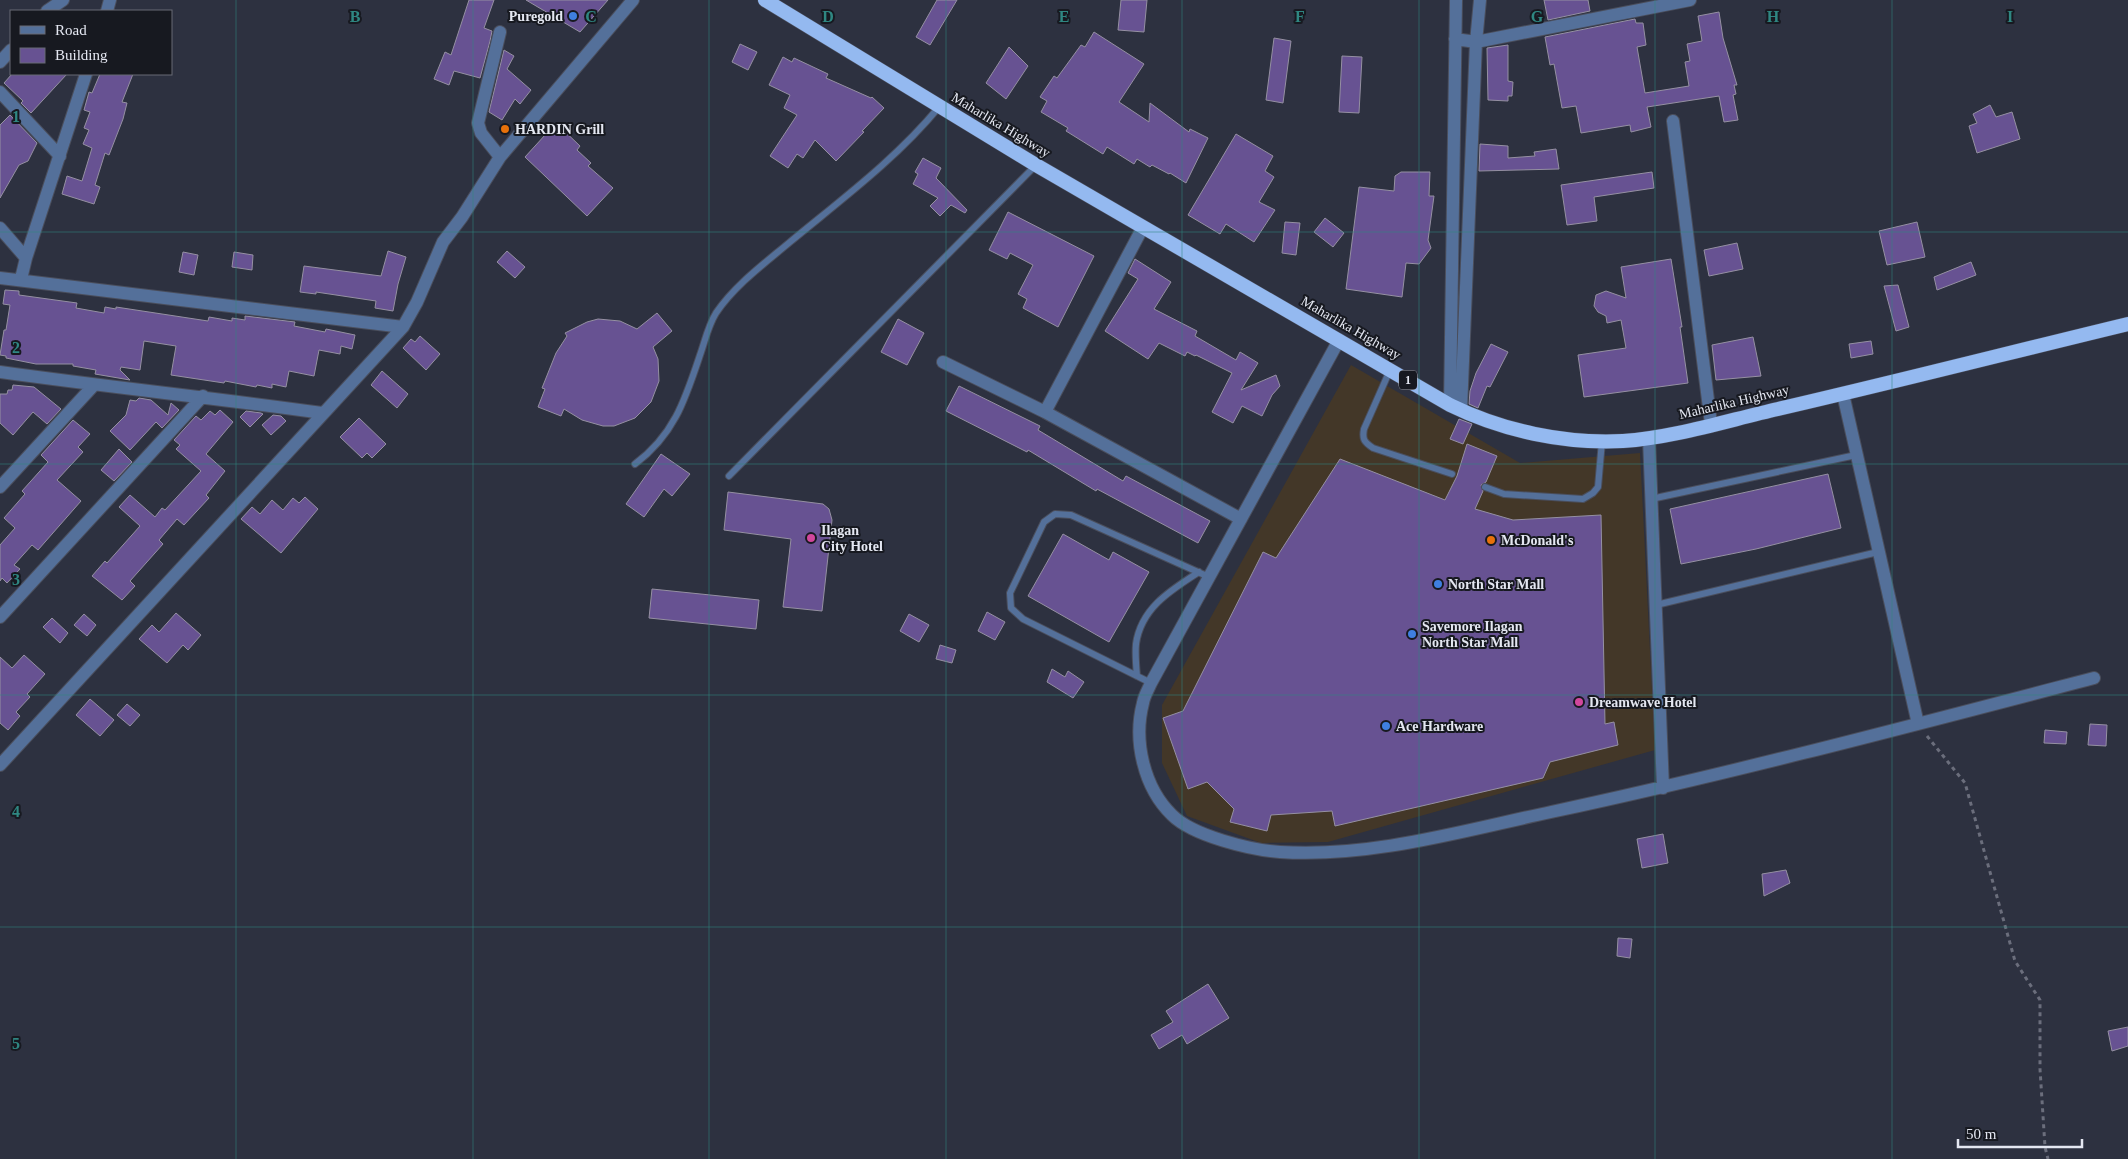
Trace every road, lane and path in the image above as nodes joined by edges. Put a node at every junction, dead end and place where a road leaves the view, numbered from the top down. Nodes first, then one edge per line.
1 (63, 0) edge
2 (633, 0) edge
3 (765, 0) edge
4 (1456, 0) edge
5 (1480, 0) edge
6 (1690, 0) edge
7 (48, 10) edge
8 (500, 32) dead end
9 (1455, 39) junction
10 (1476, 42) junction
11 (10, 51) edge
12 (0, 62) edge
13 (86, 75) edge
14 (0, 92) edge
15 (939, 107) junction
16 (1673, 121) dead end
17 (60, 156) junction
18 (500, 157) junction
19 (1036, 165) junction
20 (0, 228) edge
21 (1143, 228) junction
22 (26, 258) junction
23 (0, 278) edge
24 (21, 280) junction
25 (2128, 324) edge
26 (403, 327) junction
27 (1339, 340) junction
28 (943, 362) dead end
29 (1390, 370) junction
30 (0, 372) edge
31 (94, 385) junction
32 (1843, 394) junction
33 (203, 396) junction
34 (1456, 408) junction
35 (1045, 412) junction
36 (322, 413) junction
37 (1711, 424) junction
38 (1648, 439) junction
39 (1602, 441) junction
40 (1856, 455) junction
41 (635, 464) dead end
42 (1452, 474) dead end
43 (729, 476) dead end
44 (0, 487) edge
45 (1485, 487) dead end
46 (1651, 499) junction
47 (1241, 518) junction
48 (1878, 552) junction
49 (1204, 575) junction
50 (1655, 605) junction
51 (0, 617) edge
52 (1137, 676) junction
53 (2094, 678) dead end
54 (1151, 683) junction
55 (1918, 724) junction
56 (1, 764) edge
57 (1664, 788) junction
58 (2048, 1159) edge

1 - 7 street
2 - 18 street
3 - 15 highway, Maharlika Highway / 1
4 - 9 street
5 - 10 street
6 - 10 street
8 - 18 street
9 - 10 street
9 - 34 street
10 - 34 street
11 - 12 street
13 - 17 street
14 - 17 street
15 - 19 highway, Maharlika Highway / 1
15 - 41 lane
16 - 37 street
17 - 22 street
18 - 26 street
19 - 21 highway, Maharlika Highway / 1
19 - 43 lane
20 - 22 street
21 - 27 highway, Maharlika Highway / 1
21 - 35 street
22 - 24 street
23 - 24 street
24 - 26 street
25 - 32 highway, Maharlika Highway / 1
26 - 36 street
27 - 29 highway, Maharlika Highway / 1
27 - 47 street
28 - 35 street
29 - 34 highway, Maharlika Highway / 1
29 - 42 lane
30 - 31 street
31 - 33 street
31 - 44 street
32 - 37 highway, Maharlika Highway / 1
32 - 40 street
33 - 36 street
33 - 51 street
34 - 39 highway, Maharlika Highway / 1
35 - 47 street
36 - 56 street
37 - 38 highway, Maharlika Highway / 1
38 - 39 highway, Maharlika Highway / 1
38 - 46 street
39 - 45 lane
40 - 46 lane
40 - 48 street
46 - 50 street
47 - 49 street
48 - 50 lane
48 - 55 street
49 - 52 lane
49 - 52 lane
49 - 54 street
50 - 57 street
52 - 54 lane
53 - 55 street
54 - 57 street
55 - 57 street
55 - 58 path

